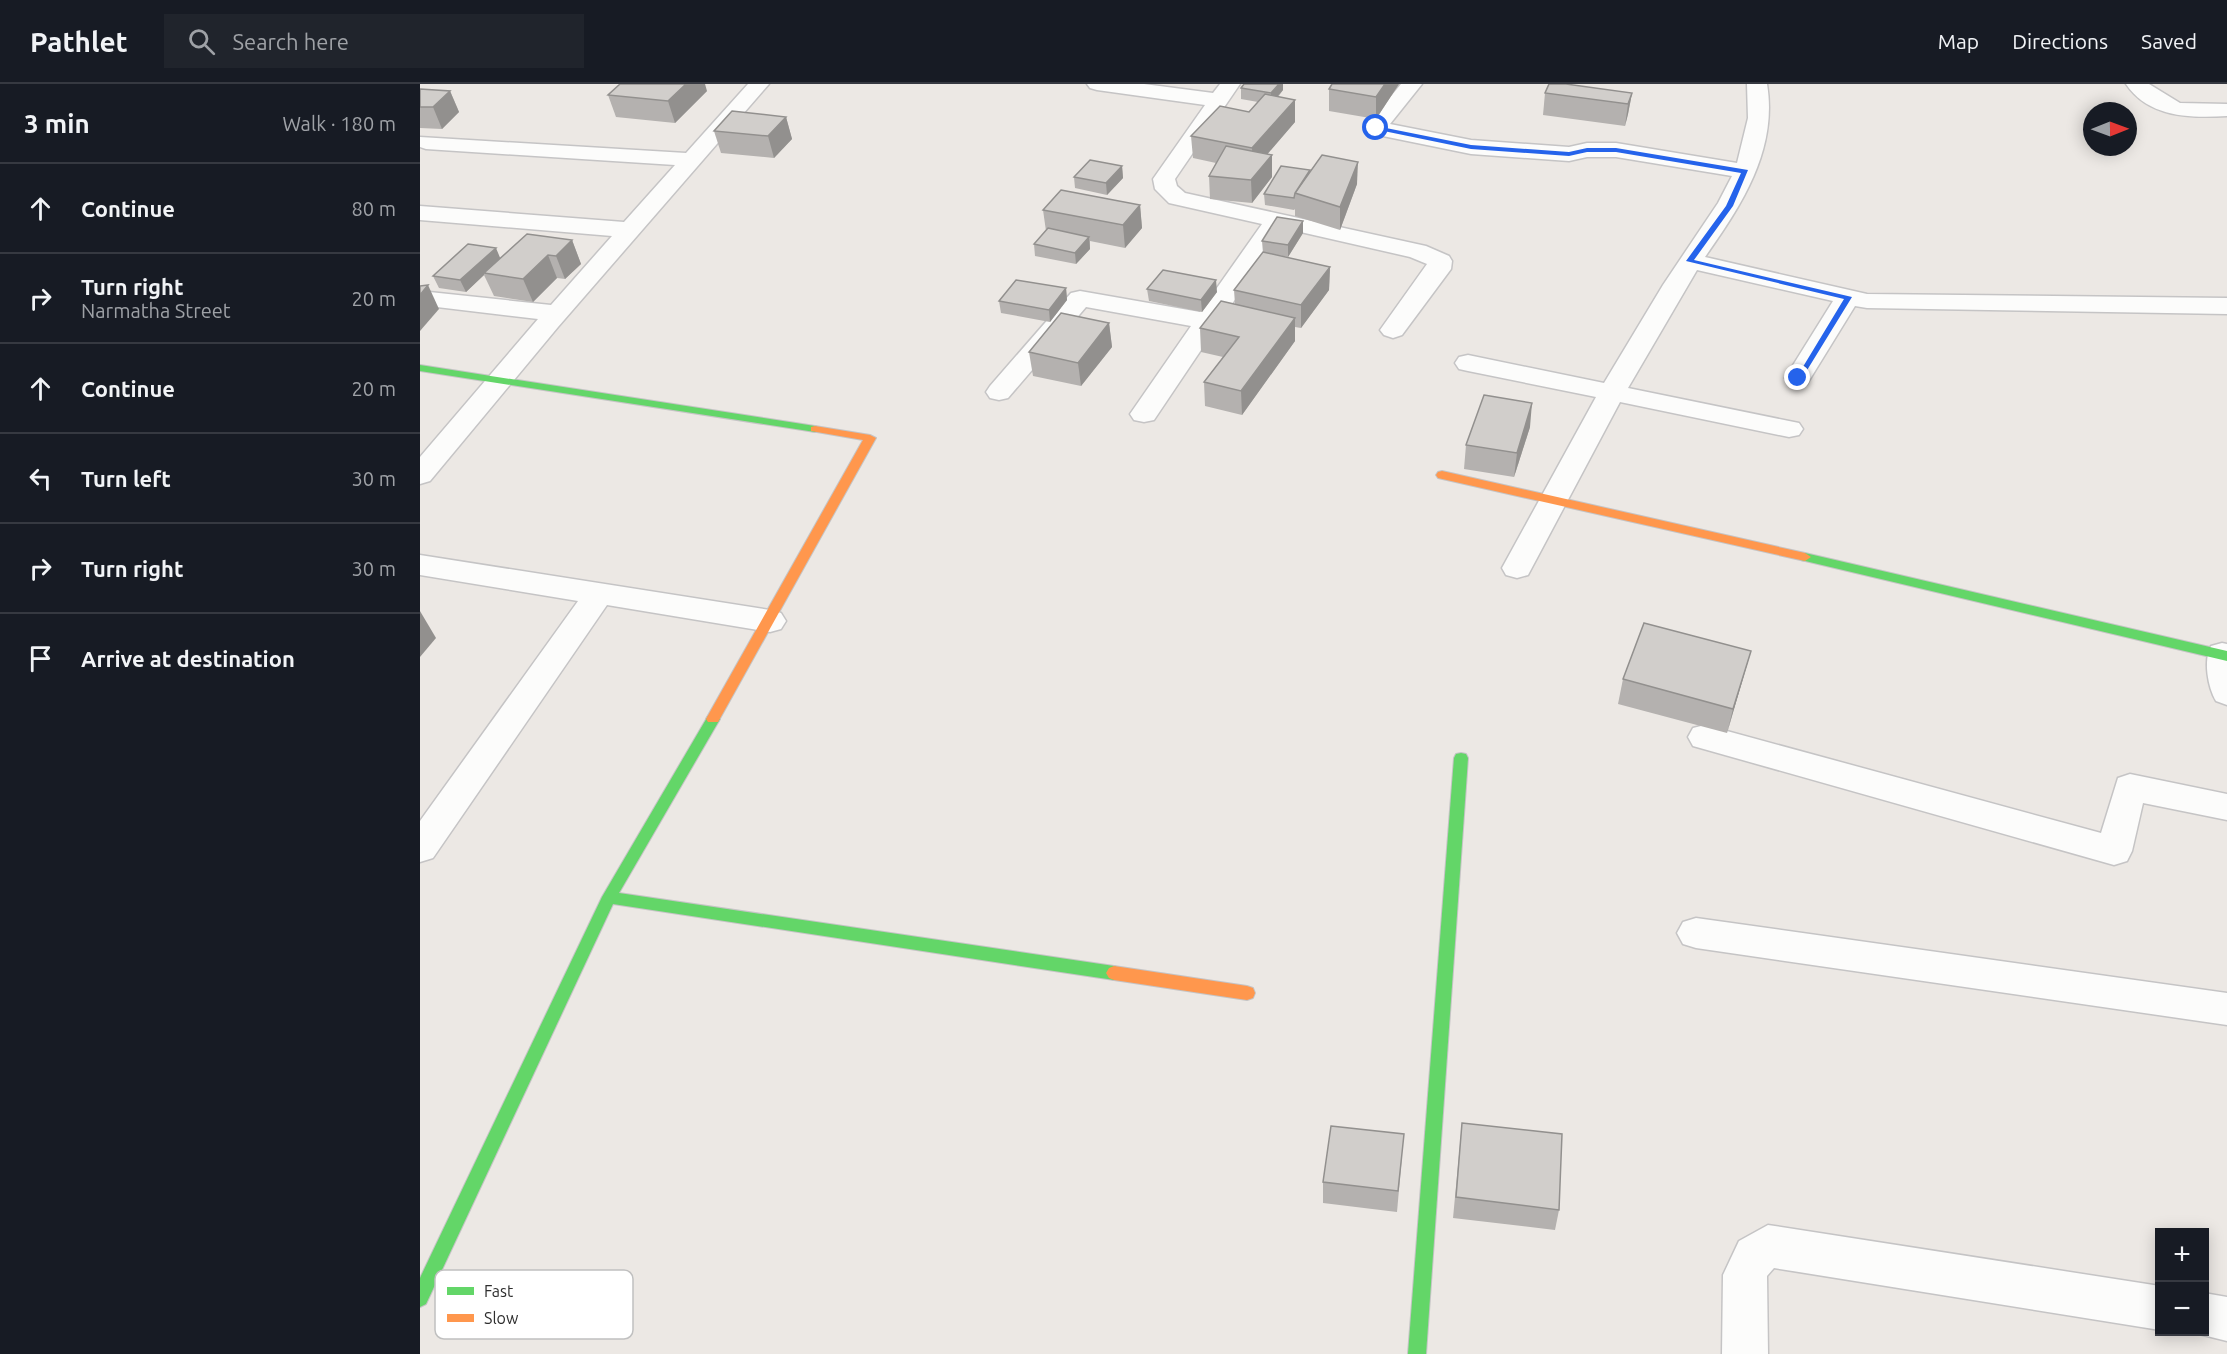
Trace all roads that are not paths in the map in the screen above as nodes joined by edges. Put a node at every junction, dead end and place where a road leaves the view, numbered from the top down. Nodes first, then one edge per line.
1 (759, 84) edge
2 (1097, 84) edge
3 (1412, 84) edge
4 (1757, 84) edge
5 (2136, 84) edge
6 (1223, 92) edge
7 (2227, 110) edge
8 (426, 142) dead end
9 (693, 160) junction
10 (1745, 171) junction
11 (420, 213) edge
12 (1275, 221) junction
13 (630, 230) junction
14 (1690, 261) junction
15 (420, 297) edge
16 (1848, 297) junction
17 (2227, 306) edge
18 (557, 313) junction
19 (1207, 321) junction
20 (1393, 330) dead end
21 (1468, 363) dead end
22 (420, 368) edge
23 (1798, 378) dead end
24 (500, 381) junction
25 (999, 392) dead end
26 (1612, 392) junction
27 (1144, 414) dead end
28 (1789, 429) dead end
29 (420, 475) edge
30 (1442, 475) dead end
31 (1552, 498) junction
32 (420, 565) edge
33 (1517, 568) dead end
34 (599, 594) junction
35 (770, 621) junction
36 (2224, 655) edge
37 (2227, 693) edge
38 (1705, 737) dead end
39 (1461, 758) dead end
40 (2227, 807) edge
41 (420, 848) edge
42 (609, 897) junction
43 (1696, 933) dead end
44 (1247, 993) dead end
45 (2227, 1009) edge
46 (420, 1298) edge
47 (2155, 1307) edge
48 (2209, 1316) edge
49 (2227, 1319) edge
50 (1418, 1354) edge
51 (1745, 1354) edge

1 - 9 street
2 - 6 street
3 - 10 street
4 - 10 street
5 - 7 street
6 - 12 street
8 - 9 street
9 - 13 street
10 - 14 street
11 - 13 street
12 - 19 street
12 - 20 street
13 - 18 street
14 - 16 street
14 - 26 street
15 - 18 street
16 - 17 street
16 - 23 street
18 - 24 street
19 - 25 street
19 - 27 street
21 - 26 street
22 - 24 street
24 - 29 street
24 - 35 street
26 - 28 street
26 - 31 street
30 - 31 street
31 - 33 street
31 - 36 street
32 - 34 street
34 - 35 street
34 - 41 street
35 - 42 street
36 - 37 street
38 - 40 street
39 - 50 street
42 - 44 street
42 - 46 street
43 - 45 street
47 - 51 street
48 - 49 street

